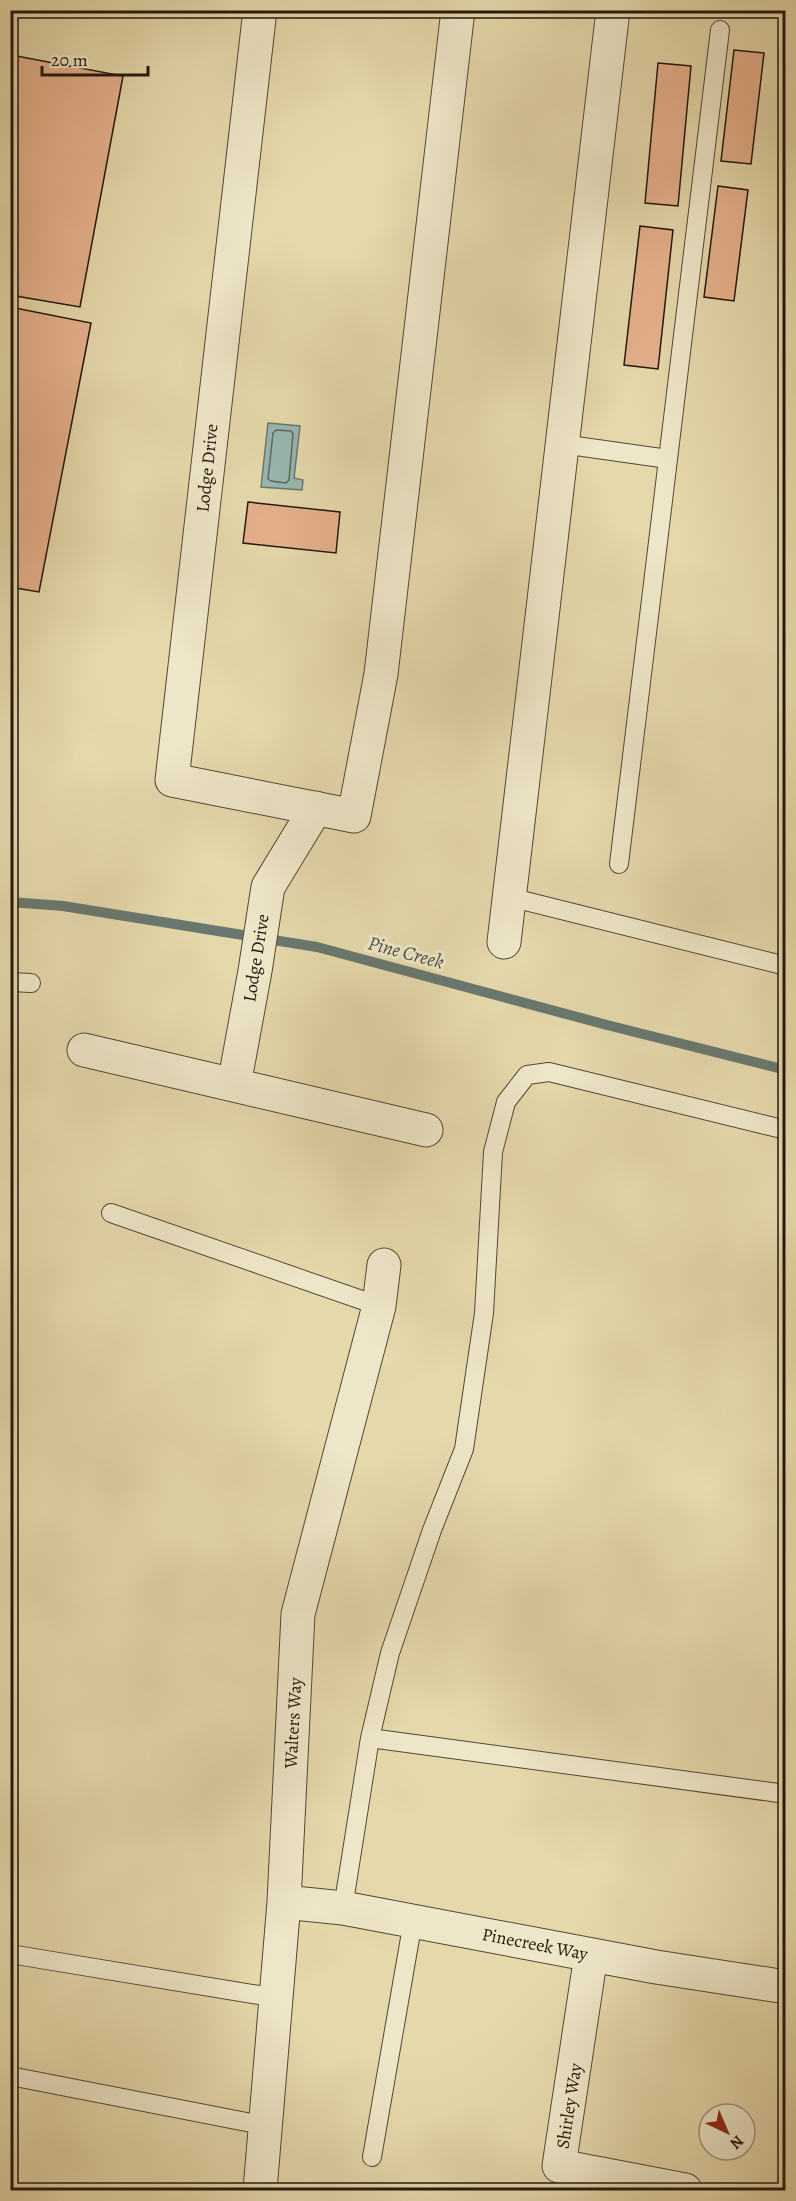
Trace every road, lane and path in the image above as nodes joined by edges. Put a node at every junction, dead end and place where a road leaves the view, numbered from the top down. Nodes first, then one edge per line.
1 (260, 10) edge
2 (458, 10) edge
3 (613, 10) edge
4 (720, 30) dead end
5 (562, 444) junction
6 (668, 459) junction
7 (316, 808) junction
8 (619, 864) dead end
9 (509, 897) junction
10 (504, 942) dead end
11 (786, 966) edge
12 (10, 982) edge
13 (32, 983) dead end
14 (84, 1050) dead end
15 (234, 1085) junction
16 (426, 1130) dead end
17 (786, 1130) edge
18 (111, 1213) dead end
19 (384, 1265) dead end
20 (379, 1306) junction
21 (370, 1738) junction
22 (786, 1794) edge
23 (284, 1902) junction
24 (343, 1908) junction
25 (413, 1921) junction
26 (10, 1954) edge
27 (591, 1955) junction
28 (786, 1988) edge
29 (277, 1998) junction
30 (10, 2076) edge
31 (267, 2126) junction
32 (372, 2157) dead end
33 (260, 2190) edge
34 (685, 2190) edge

1 - 7 street, Lodge Drive
2 - 7 street, Lodge Drive
3 - 5 street
4 - 6 lane
5 - 6 lane
5 - 9 street
6 - 8 lane
7 - 15 street, Lodge Drive
9 - 10 street
9 - 11 lane
12 - 13 lane
14 - 15 street
15 - 16 street
17 - 21 lane
18 - 20 lane
19 - 20 street, Walters Way
20 - 23 street, Walters Way
21 - 22 lane
21 - 24 lane
23 - 24 street, Pinecreek Way
23 - 29 street, Walters Way
24 - 25 street, Pinecreek Way
25 - 27 street, Pinecreek Way
25 - 32 lane
26 - 29 lane
27 - 28 street, Pinecreek Way
27 - 34 street, Shirley Way
29 - 31 street, Walters Way
30 - 31 lane
31 - 33 street, Walters Way

